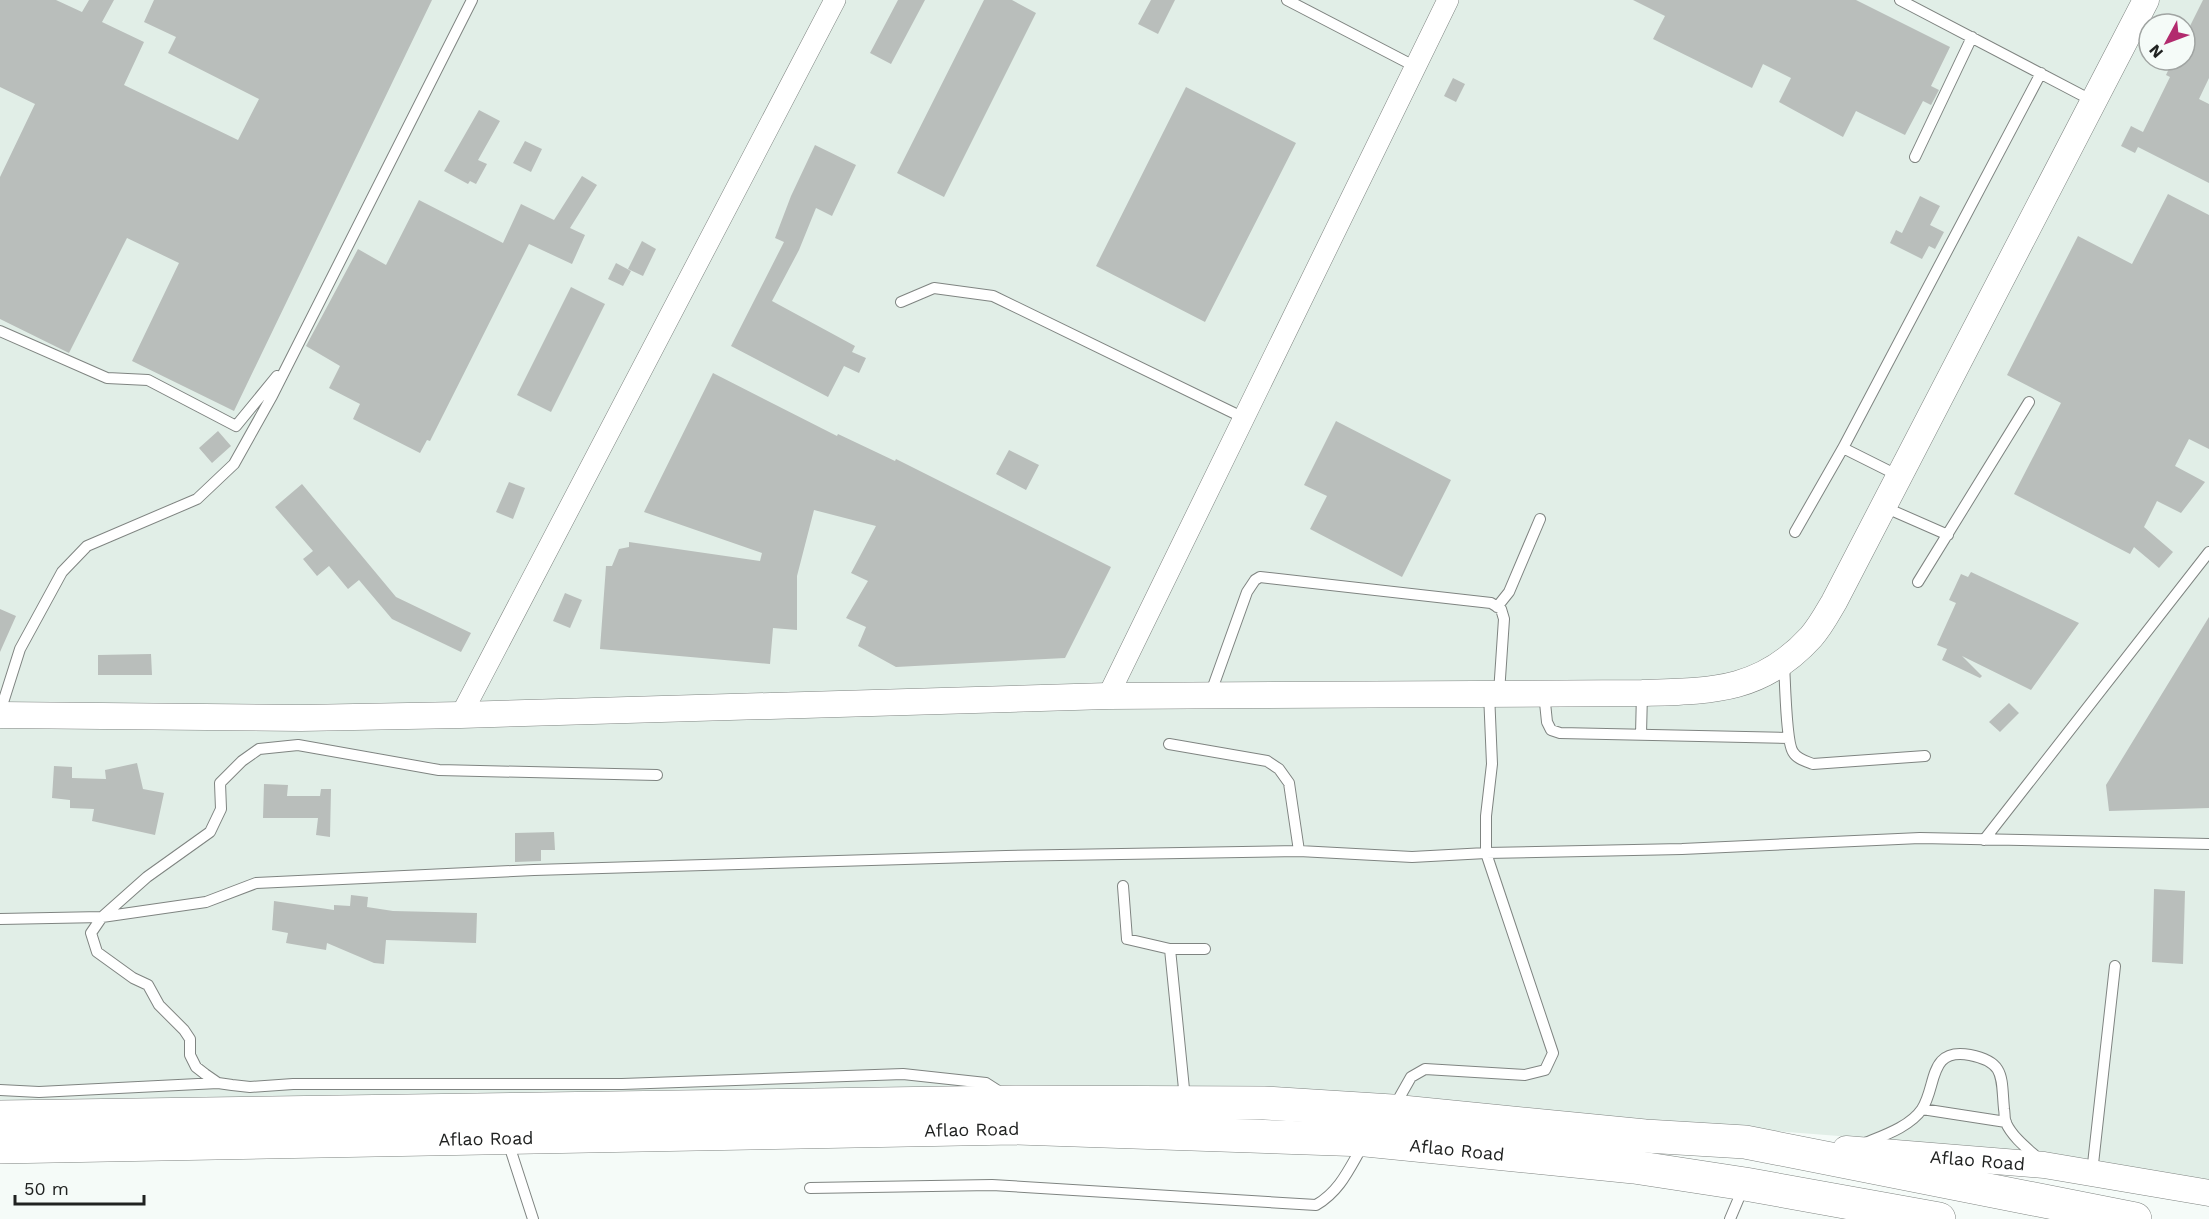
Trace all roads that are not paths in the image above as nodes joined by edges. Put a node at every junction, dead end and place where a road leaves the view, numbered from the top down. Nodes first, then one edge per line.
1 (472, 0) edge
2 (835, 0) edge
3 (1287, 0) edge
4 (1448, 0) edge
5 (1900, 0) edge
6 (2146, 0) edge
7 (1972, 37) junction
8 (1416, 67) junction
9 (2041, 73) junction
10 (2094, 101) junction
11 (1915, 157) dead end
12 (902, 302) dead end
13 (0, 331) edge
14 (288, 362) junction
15 (2029, 402) dead end
16 (1244, 418) junction
17 (1843, 448) junction
18 (1899, 476) junction
19 (1884, 507) junction
20 (1540, 519) dead end
21 (1795, 532) dead end
22 (1948, 535) junction
23 (2209, 552) edge
24 (1918, 582) dead end
25 (1497, 607) junction
26 (1784, 663) junction
27 (1494, 693) junction
28 (1544, 693) junction
29 (1642, 693) junction
30 (1210, 695) junction
31 (1108, 696) junction
32 (0, 713) edge
33 (461, 716) junction
34 (300, 732) junction
35 (1641, 734) junction
36 (1789, 738) junction
37 (1169, 744) dead end
38 (1925, 756) dead end
39 (657, 775) dead end
40 (1984, 840) junction
41 (2209, 844) edge
42 (1299, 851) junction
43 (1486, 854) junction
44 (1123, 886) dead end
45 (102, 917) junction
46 (0, 919) edge
47 (1170, 949) junction
48 (1205, 949) dead end
49 (2115, 966) dead end
50 (218, 1083) junction
51 (0, 1090) edge
52 (1015, 1102) junction
53 (1185, 1103) junction
54 (1922, 1109) junction
55 (1392, 1111) junction
56 (0, 1117) edge
57 (2006, 1122) junction
58 (507, 1138) junction
59 (1366, 1140) junction
60 (1744, 1142) junction
61 (0, 1147) edge
62 (1851, 1149) junction
63 (2044, 1165) junction
64 (2092, 1173) junction
65 (1745, 1184) junction
66 (810, 1188) dead end
67 (2209, 1193) edge
68 (533, 1219) edge
69 (1730, 1219) edge
70 (1939, 1219) edge
71 (2135, 1219) edge

1 - 14 lane
2 - 33 street
3 - 8 lane
4 - 8 street
5 - 7 lane
6 - 10 street
7 - 9 lane
7 - 11 lane
8 - 16 street
9 - 10 lane
9 - 17 lane
10 - 18 street
12 - 16 lane
13 - 14 lane
14 - 32 lane
15 - 22 lane
16 - 31 street
17 - 18 lane
17 - 21 lane
18 - 19 street
19 - 22 lane
19 - 26 street
20 - 25 lane
22 - 24 lane
23 - 40 lane
25 - 27 lane
25 - 30 lane
26 - 29 street
26 - 36 lane
27 - 28 street
27 - 30 street
27 - 43 lane
28 - 29 street
28 - 35 lane
29 - 35 lane
30 - 31 street
31 - 33 street
32 - 34 street
33 - 34 street
34 - 39 lane
34 - 45 lane
35 - 36 lane
36 - 38 lane
37 - 42 lane
40 - 41 lane
40 - 43 lane
42 - 43 lane
42 - 45 lane
43 - 55 lane
44 - 47 lane
45 - 46 lane
45 - 50 lane
47 - 48 lane
47 - 53 lane
49 - 64 lane
50 - 51 lane
50 - 52 lane
52 - 53 highway, Aflao Road
52 - 56 highway, Aflao Road
53 - 55 highway, Aflao Road
54 - 57 lane
54 - 57 lane
54 - 62 lane
55 - 60 highway, Aflao Road
57 - 63 lane
58 - 59 highway, Aflao Road
58 - 61 highway, Aflao Road
58 - 68 lane
59 - 65 highway, Aflao Road
59 - 66 lane
60 - 62 street, Aflao Road
60 - 71 highway, Aflao Road
62 - 63 street, Aflao Road
63 - 64 street, Aflao Road
64 - 67 street, Aflao Road
65 - 69 lane
65 - 70 highway, Aflao Road

